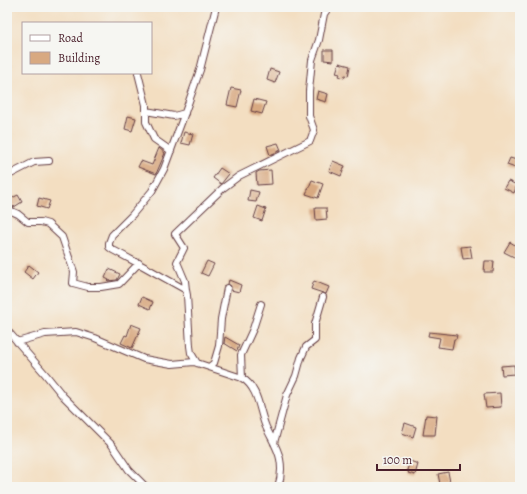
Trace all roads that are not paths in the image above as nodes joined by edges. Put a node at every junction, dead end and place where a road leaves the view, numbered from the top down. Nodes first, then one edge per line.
1 (216, 7) edge
2 (329, 7) edge
3 (138, 74) edge
4 (146, 111) junction
5 (185, 113) junction
6 (171, 151) junction
7 (49, 161) dead end
8 (7, 176) edge
9 (7, 208) edge
10 (139, 263) junction
11 (227, 288) dead end
12 (186, 290) junction
13 (323, 297) dead end
14 (261, 304) dead end
15 (7, 330) edge
16 (17, 342) junction
17 (197, 363) junction
18 (209, 366) junction
19 (242, 378) junction
20 (274, 443) junction
21 (146, 487) edge
22 (278, 487) edge

1 - 5 street
2 - 12 street
3 - 4 street
4 - 5 street
4 - 6 street
5 - 6 street
6 - 10 street
7 - 8 street
9 - 10 street
10 - 12 street
11 - 18 street
12 - 17 street
13 - 20 street
14 - 19 street
15 - 16 street
16 - 17 street
16 - 21 street
17 - 18 street
18 - 19 street
19 - 20 street
20 - 22 street

